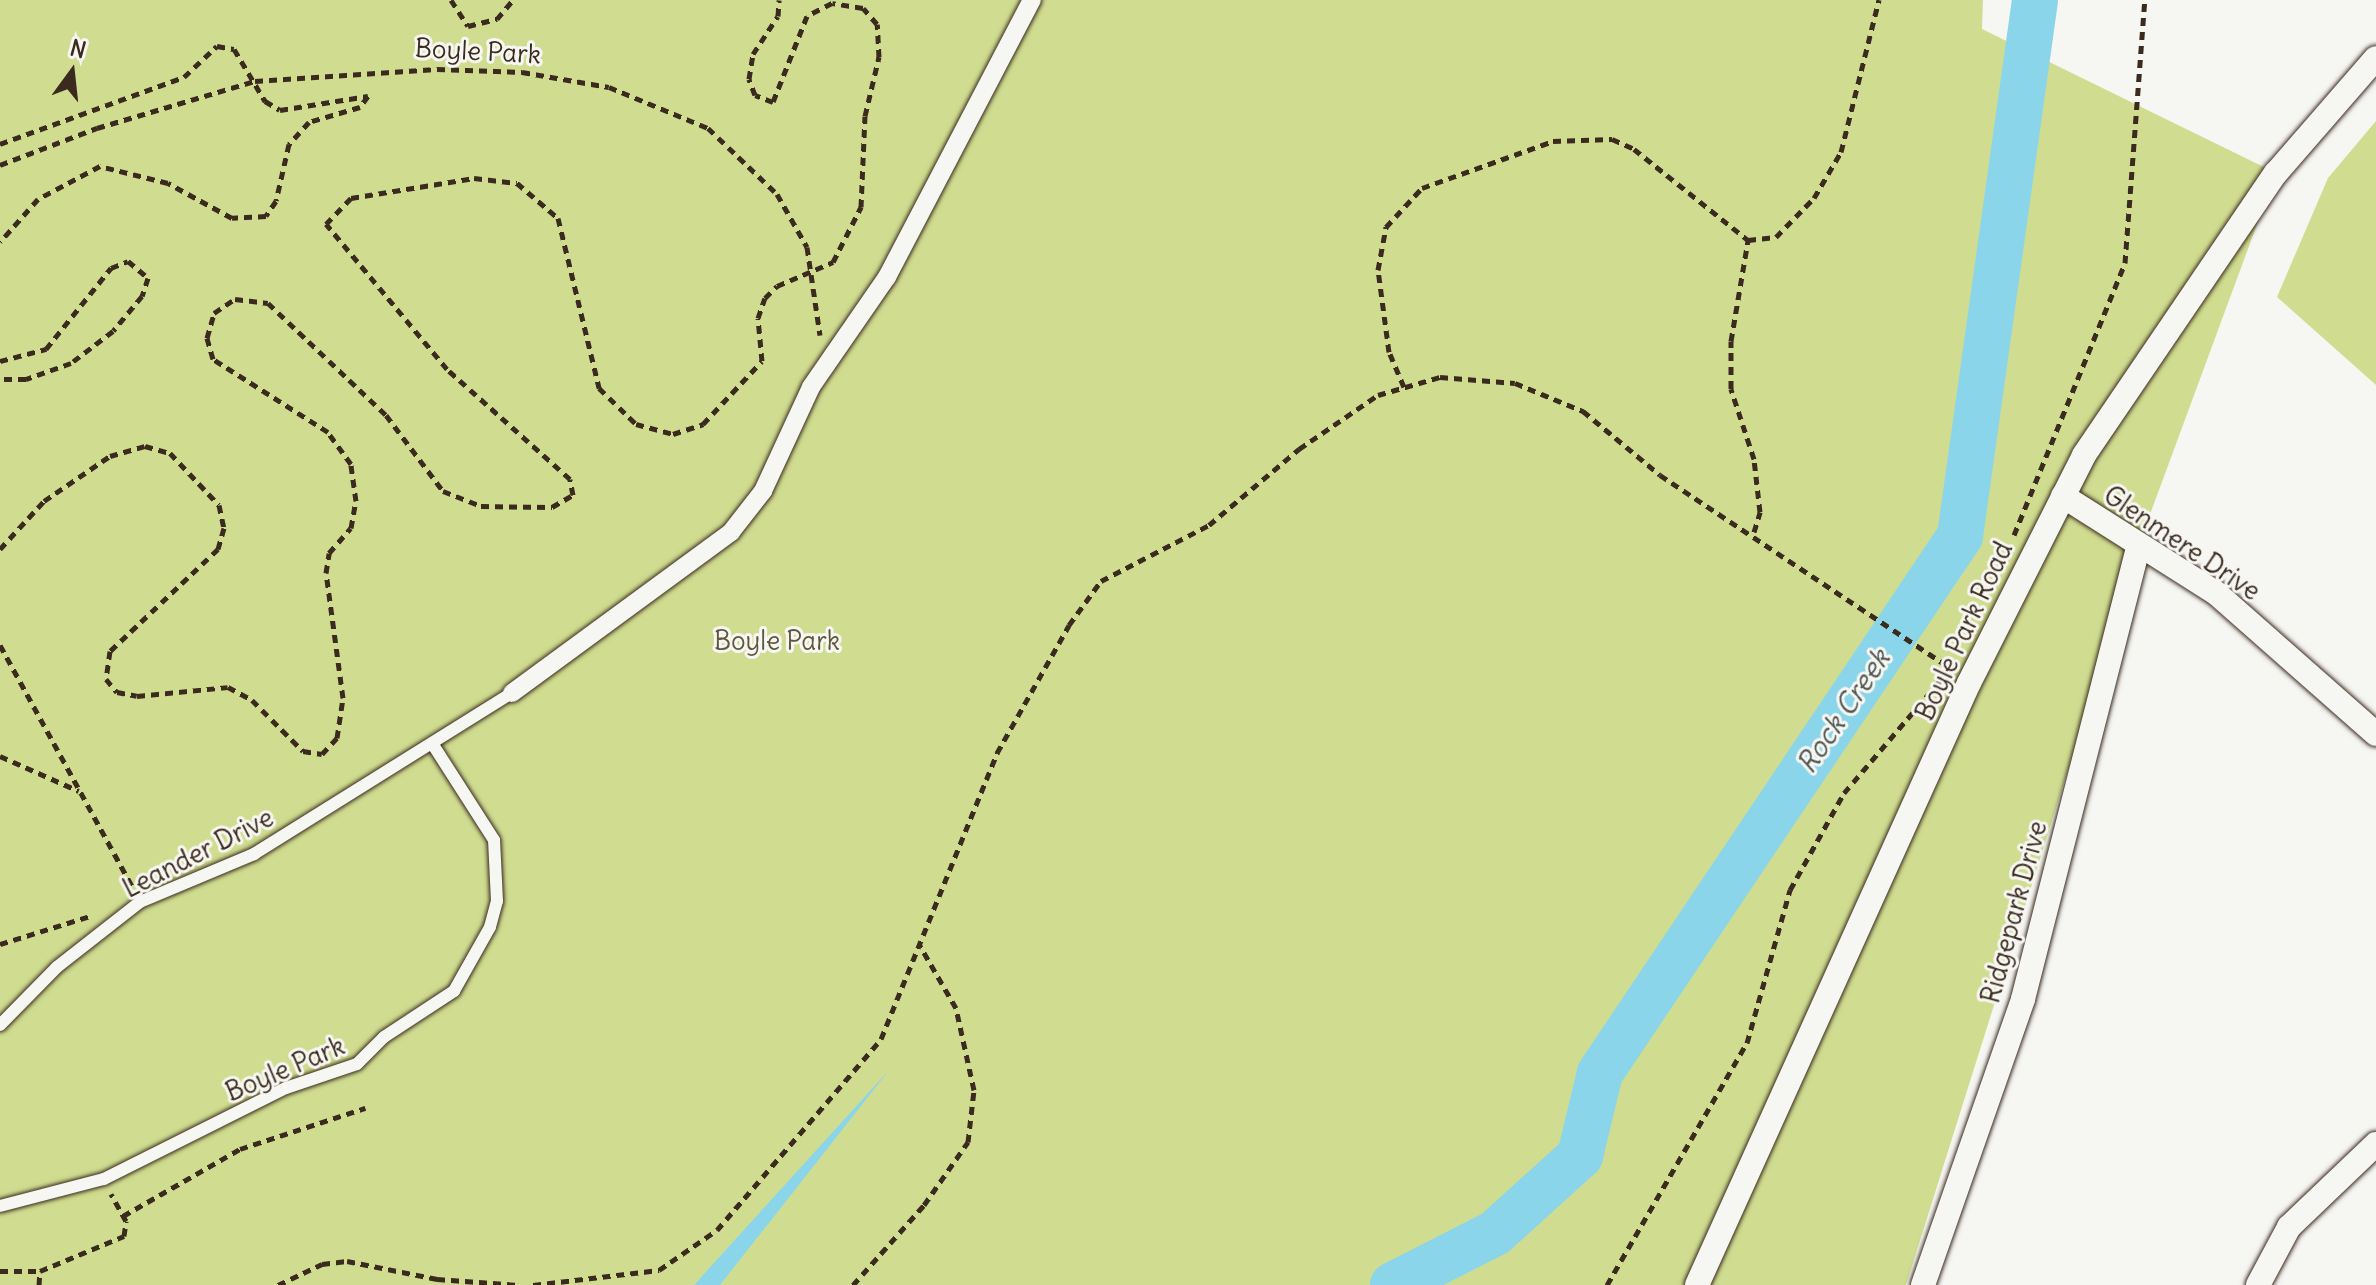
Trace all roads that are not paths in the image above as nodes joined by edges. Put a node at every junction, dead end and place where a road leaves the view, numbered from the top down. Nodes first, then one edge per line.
1 (1032, 0) edge
2 (2376, 58) edge
3 (2063, 496) junction
4 (2138, 547) junction
5 (512, 693) joint
6 (2376, 734) edge
7 (434, 746) junction
8 (0, 1025) edge
9 (2376, 1144) edge
10 (0, 1206) edge
11 (1697, 1285) edge
12 (1923, 1285) edge
13 (2258, 1285) edge

1 - 5 street
2 - 3 street, Boyle Park Road
3 - 4 street, Glenmere Drive
3 - 11 street, Boyle Park Road
4 - 6 street, Glenmere Drive
4 - 12 street, Ridgepark Drive
5 - 7 lane
7 - 8 lane, Leander Drive
7 - 10 lane, Boyle Park
9 - 13 street

